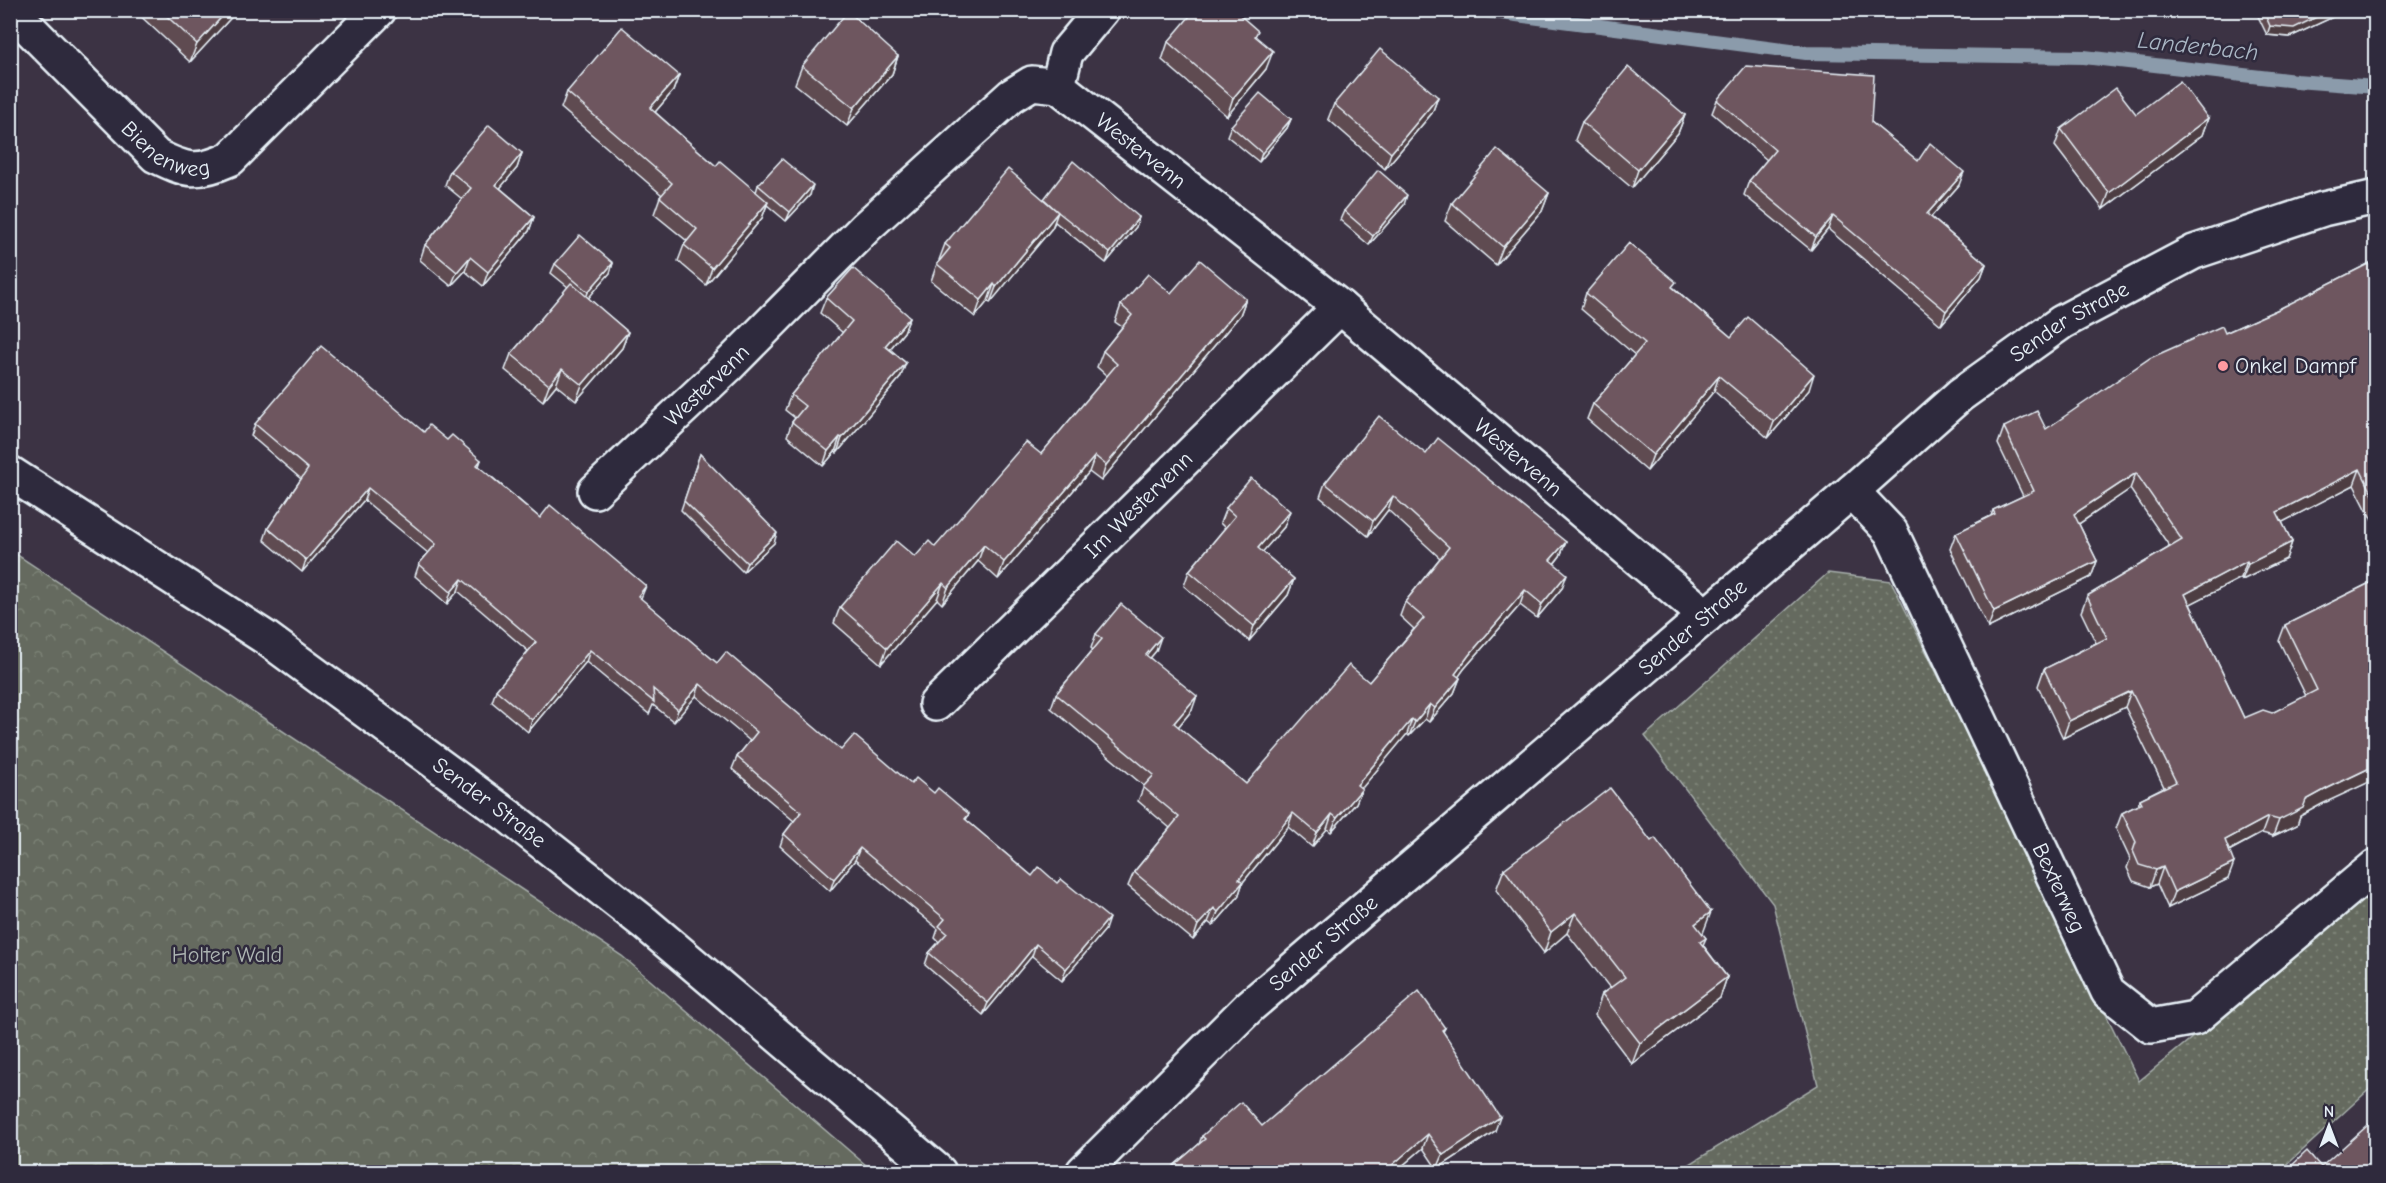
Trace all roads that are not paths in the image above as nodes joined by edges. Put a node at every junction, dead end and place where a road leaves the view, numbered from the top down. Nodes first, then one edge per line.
1 (11, 10) edge
2 (379, 10) edge
3 (1102, 10) edge
4 (1058, 86) junction
5 (2376, 197) edge
6 (1340, 307) junction
7 (10, 473) edge
8 (595, 491) dead end
9 (1852, 491) junction
10 (1706, 616) junction
11 (936, 704) dead end
12 (2376, 866) edge
13 (939, 1173) edge
14 (1083, 1173) edge

1 - 2 street, Bienenweg
3 - 4 street
4 - 6 street, Westervenn
4 - 8 street, Westervenn
5 - 9 street, Sender Straße
6 - 10 street, Westervenn
6 - 11 street, Im Westervenn
7 - 13 street, Sender Straße
9 - 10 street, Sender Straße
9 - 12 street, Bexterweg
10 - 14 street, Sender Straße

